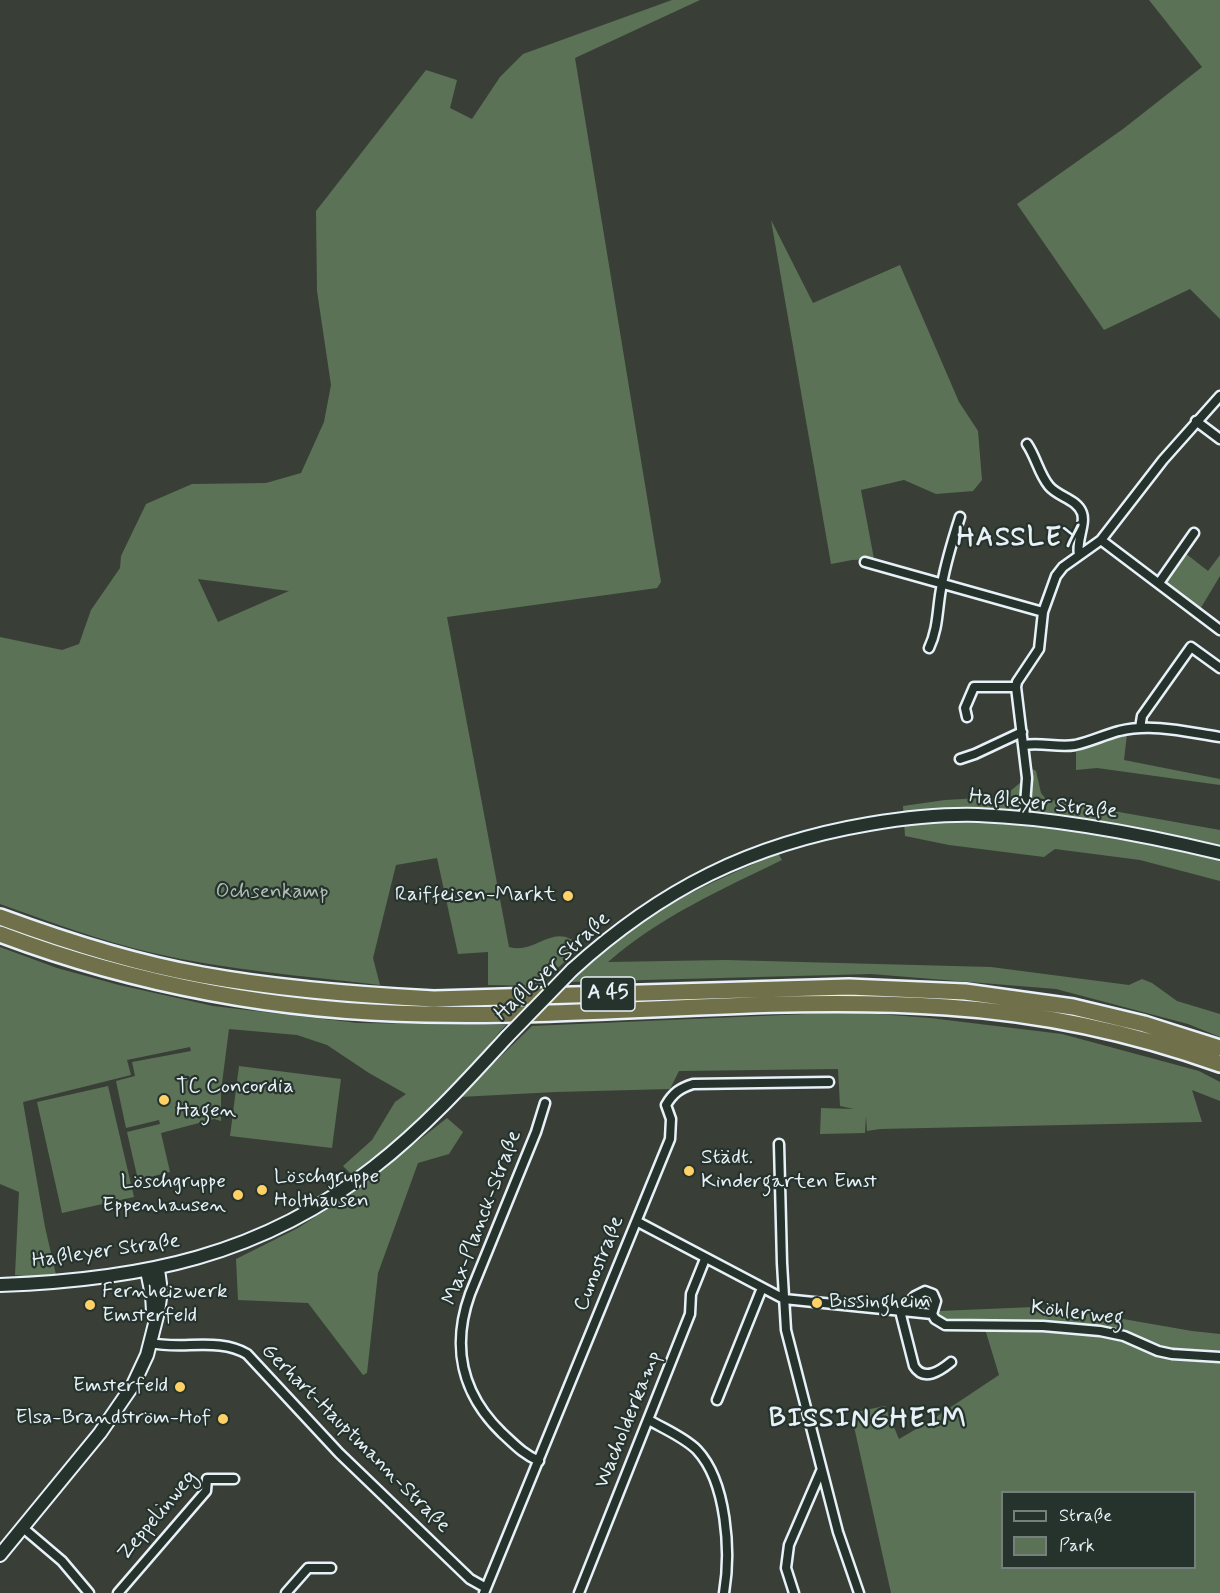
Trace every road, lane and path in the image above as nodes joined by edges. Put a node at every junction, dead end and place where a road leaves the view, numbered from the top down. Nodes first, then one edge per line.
1 (1220, 396) edge
2 (1197, 421) junction
3 (1220, 439) edge
4 (1027, 444) dead end
5 (960, 516) dead end
6 (1194, 533) dead end
7 (1101, 540) junction
8 (1079, 555) junction
9 (865, 562) dead end
10 (942, 584) junction
11 (1159, 584) junction
12 (1042, 612) junction
13 (1220, 630) edge
14 (928, 648) dead end
15 (1220, 668) edge
16 (1016, 687) junction
17 (967, 717) dead end
18 (1140, 728) junction
19 (1022, 732) junction
20 (1220, 737) edge
21 (1024, 745) junction
22 (960, 759) dead end
23 (1024, 818) junction
24 (1220, 853) edge
25 (0, 916) edge
26 (0, 934) edge
27 (1220, 1048) edge
28 (1196, 1056) junction
29 (1220, 1064) edge
30 (1220, 1073) edge
31 (829, 1082) dead end
32 (545, 1103) dead end
33 (779, 1144) dead end
34 (638, 1222) junction
35 (705, 1259) junction
36 (152, 1270) junction
37 (0, 1285) edge
38 (762, 1288) junction
39 (784, 1299) junction
40 (900, 1311) junction
41 (932, 1314) junction
42 (151, 1343) junction
43 (1220, 1357) edge
44 (951, 1362) dead end
45 (717, 1400) dead end
46 (649, 1420) junction
47 (539, 1461) junction
48 (821, 1471) junction
49 (234, 1479) dead end
50 (22, 1527) junction
51 (0, 1555) edge
52 (331, 1568) dead end
53 (485, 1591) edge
54 (89, 1593) edge
55 (118, 1593) edge
56 (286, 1593) edge
57 (579, 1593) edge
58 (724, 1593) edge
59 (794, 1593) edge
60 (860, 1593) edge

1 - 2 street
2 - 3 street
2 - 7 street
4 - 8 street
5 - 10 street
6 - 11 street
7 - 8 street
7 - 11 street
8 - 12 street
9 - 10 street
10 - 12 street
10 - 14 street
11 - 13 street
12 - 16 street
15 - 18 street
16 - 17 street
16 - 19 street
18 - 20 street
18 - 21 street
19 - 21 street
19 - 22 street
21 - 23 street
23 - 24 main road, Haßleyer Straße
23 - 36 main road, Haßleyer Straße, bridge
25 - 27 highway, A 45
26 - 28 highway, A 45
28 - 29 highway, A 45
28 - 30 highway
31 - 34 street, Cunostraße
32 - 47 street, Max-Planck-Straße
33 - 39 street
34 - 35 street, Köhlerweg
34 - 47 street, Cunostraße
35 - 38 street, Köhlerweg
35 - 46 street, Wacholderkamp
36 - 37 main road, Haßleyer Straße
36 - 42 main road
38 - 39 street, Köhlerweg
38 - 45 street
39 - 40 street, Köhlerweg
39 - 48 street
40 - 41 street, Köhlerweg
40 - 41 street
40 - 44 street
41 - 43 street, Köhlerweg
42 - 50 main road
42 - 53 street, Gerhart-Hauptmann-Straße
46 - 57 street, Wacholderkamp
46 - 58 street
47 - 53 street, Cunostraße
48 - 59 street
48 - 60 street
49 - 55 street, Zeppelinweg
50 - 51 main road
50 - 54 street
52 - 56 street

